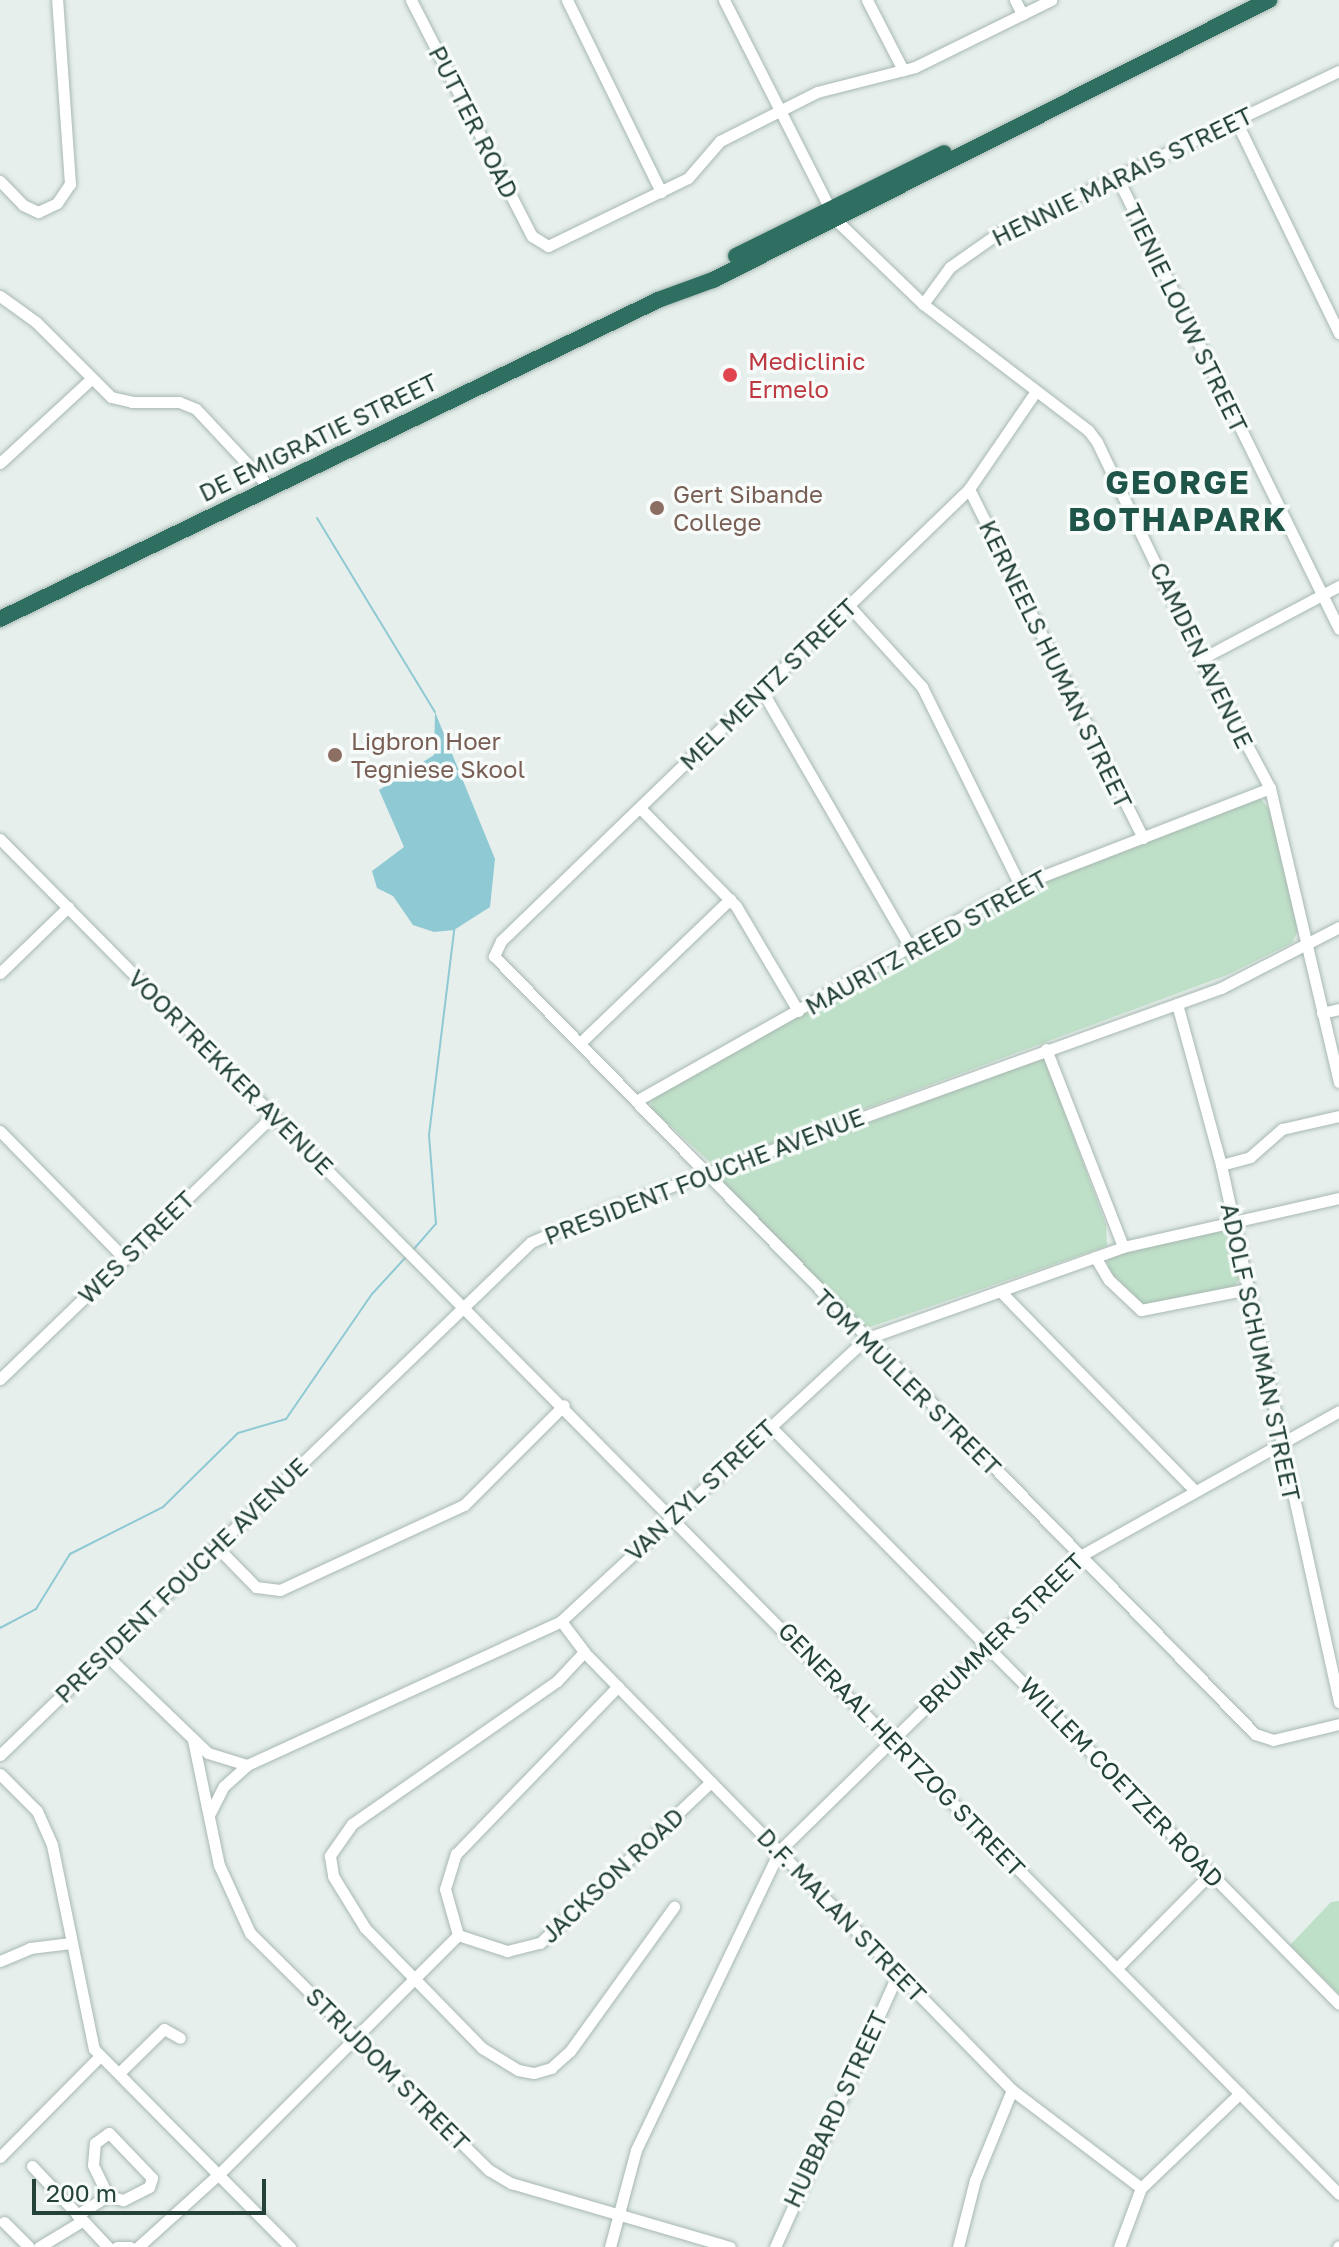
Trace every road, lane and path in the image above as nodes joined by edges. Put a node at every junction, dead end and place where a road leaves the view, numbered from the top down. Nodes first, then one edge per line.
1 (57, 0) edge
2 (410, 0) edge
3 (567, 0) edge
4 (724, 0) edge
5 (867, 0) edge
6 (1015, 0) edge
7 (1051, 0) edge
8 (1269, 0) edge
9 (1022, 14) junction
10 (903, 70) junction
11 (1339, 71) edge
12 (779, 112) junction
13 (1236, 121) junction
14 (1118, 179) junction
15 (0, 181) edge
16 (661, 192) junction
17 (832, 213) junction
18 (0, 296) edge
19 (923, 304) junction
20 (1339, 333) edge
21 (90, 380) junction
22 (1036, 391) junction
23 (0, 463) edge
24 (269, 487) junction
25 (969, 489) junction
26 (1339, 586) edge
27 (1321, 595) junction
28 (850, 607) junction
29 (0, 619) edge
30 (1339, 629) edge
31 (1201, 659) junction
32 (761, 689) junction
33 (1270, 788) junction
34 (640, 808) junction
35 (1143, 838) junction
36 (0, 839) edge
37 (1020, 885) junction
38 (730, 899) junction
39 (68, 907) junction
40 (1339, 927) edge
41 (1309, 942) junction
42 (910, 947) junction
43 (501, 966) joint
44 (0, 973) edge
45 (1177, 1004) junction
46 (1339, 1009) edge
47 (798, 1011) junction
48 (1322, 1013) junction
49 (580, 1043) junction
50 (1046, 1049) junction
51 (1339, 1082) edge
52 (636, 1101) junction
53 (272, 1116) junction
54 (1339, 1116) edge
55 (0, 1131) edge
56 (1221, 1165) junction
57 (703, 1174) junction
58 (1339, 1198) edge
59 (1233, 1223) junction
60 (1123, 1247) junction
61 (1095, 1257) junction
62 (124, 1258) junction
63 (1248, 1289) junction
64 (1000, 1291) junction
65 (464, 1303) junction
66 (865, 1339) junction
67 (0, 1379) edge
68 (564, 1405) junction
69 (1339, 1411) edge
70 (769, 1425) junction
71 (1280, 1442) junction
72 (1193, 1489) junction
73 (672, 1515) junction
74 (216, 1546) junction
75 (1080, 1556) junction
76 (561, 1621) junction
77 (988, 1646) junction
78 (584, 1652) junction
79 (106, 1655) junction
80 (618, 1686) junction
81 (1339, 1702) edge
82 (1339, 1724) edge
83 (891, 1738) junction
84 (193, 1740) junction
85 (0, 1755) edge
86 (247, 1765) junction
87 (0, 1774) edge
88 (711, 1782) junction
89 (210, 1814) junction
90 (779, 1851) junction
91 (1211, 1873) junction
92 (674, 1907) dead end
93 (458, 1935) junction
94 (71, 1943) junction
95 (0, 1961) edge
96 (1117, 1968) junction
97 (898, 1973) junction
98 (416, 1978) junction
99 (1339, 2004) edge
100 (358, 2035) junction
101 (180, 2038) dead end
102 (100, 2056) junction
103 (119, 2073) junction
104 (1012, 2090) junction
105 (1240, 2093) junction
106 (0, 2157) edge
107 (32, 2166) dead end
108 (220, 2173) junction
109 (1141, 2188) junction
110 (1339, 2194) edge
111 (108, 2196) junction
112 (619, 2217) junction
113 (80, 2218) junction
114 (4, 2222) dead end
115 (29, 2247) edge
116 (39, 2247) edge
117 (108, 2247) edge
118 (117, 2247) edge
119 (130, 2247) edge
120 (138, 2247) edge
121 (290, 2247) edge
122 (610, 2247) edge
123 (730, 2247) edge
124 (775, 2247) edge
125 (958, 2247) edge
126 (1119, 2247) edge

1 - 15 street
2 - 16 street, PUTTER ROAD
3 - 16 street
4 - 12 street, CAMDEN AVENUE
5 - 10 street
6 - 9 street
7 - 9 street
8 - 17 highway, DE EMIGRATIE STREET
9 - 10 street
10 - 12 street
11 - 13 street, HENNIE MARAIS STREET
12 - 16 street
12 - 17 street, CAMDEN AVENUE
13 - 14 street, HENNIE MARAIS STREET
13 - 20 street
14 - 19 street, HENNIE MARAIS STREET
14 - 27 street, TIENIE LOUW STREET
17 - 19 street, CAMDEN AVENUE
17 - 24 highway, DE EMIGRATIE STREET
18 - 21 street
19 - 22 street, CAMDEN AVENUE
21 - 23 street
21 - 24 street
22 - 25 street, MEL MENTZ STREET
22 - 31 street, CAMDEN AVENUE
24 - 29 highway, DE EMIGRATIE STREET
25 - 28 street, MEL MENTZ STREET
25 - 35 street, KERNEELS HUMAN STREET
26 - 27 street
27 - 30 street, TIENIE LOUW STREET
27 - 31 street
28 - 32 street, MEL MENTZ STREET
28 - 37 street
31 - 33 street, CAMDEN AVENUE
32 - 34 street, MEL MENTZ STREET
32 - 42 street
33 - 35 street, MAURITZ REED STREET
33 - 41 street, CAMDEN AVENUE
34 - 38 street
34 - 43 street, MEL MENTZ STREET
35 - 37 street, MAURITZ REED STREET
36 - 39 street, VOORTREKKER AVENUE
37 - 42 street, MAURITZ REED STREET
38 - 47 street
38 - 49 street
39 - 44 street
39 - 53 street, VOORTREKKER AVENUE
40 - 41 street, PRESIDENT FOUCHE AVENUE
41 - 45 street, PRESIDENT FOUCHE AVENUE
41 - 48 street, CAMDEN AVENUE
42 - 47 street, MAURITZ REED STREET
43 - 49 street, TOM MULLER STREET
45 - 50 street, PRESIDENT FOUCHE AVENUE
45 - 56 street, ADOLF SCHUMAN STREET
46 - 48 street
47 - 52 street, MAURITZ REED STREET
48 - 51 street, CAMDEN AVENUE
49 - 52 street, TOM MULLER STREET
50 - 57 street, PRESIDENT FOUCHE AVENUE
50 - 60 street
52 - 57 street, TOM MULLER STREET
53 - 62 street, WES STREET
53 - 65 street, VOORTREKKER AVENUE
54 - 56 street
55 - 62 street
56 - 59 street, ADOLF SCHUMAN STREET
57 - 65 street, PRESIDENT FOUCHE AVENUE
57 - 66 street, TOM MULLER STREET
58 - 59 street, VAN ZYL STREET
59 - 60 street, VAN ZYL STREET
59 - 63 street, ADOLF SCHUMAN STREET
60 - 61 street, VAN ZYL STREET
61 - 63 street
61 - 64 street, VAN ZYL STREET
62 - 67 street, WES STREET
63 - 71 street, ADOLF SCHUMAN STREET
64 - 66 street, VAN ZYL STREET
64 - 72 street
65 - 68 street, GENERAAL HERTZOG STREET
65 - 74 street, PRESIDENT FOUCHE AVENUE
66 - 70 street, VAN ZYL STREET
66 - 75 street, TOM MULLER STREET
68 - 73 street, GENERAAL HERTZOG STREET
68 - 74 street
69 - 71 street, BRUMMER STREET
70 - 73 street, VAN ZYL STREET
70 - 77 street, WILLEM COETZER ROAD
71 - 72 street, BRUMMER STREET
71 - 81 street, ADOLF SCHUMAN STREET
72 - 75 street, BRUMMER STREET
73 - 76 street, VAN ZYL STREET
73 - 83 street, GENERAAL HERTZOG STREET
74 - 79 street, PRESIDENT FOUCHE AVENUE
75 - 77 street, BRUMMER STREET
75 - 82 street, TOM MULLER STREET
76 - 78 street, D.F. MALAN STREET
76 - 86 street, VAN ZYL STREET
77 - 83 street, BRUMMER STREET
77 - 91 street, WILLEM COETZER ROAD
78 - 80 street, D.F. MALAN STREET
78 - 98 street
79 - 84 street
79 - 85 street, PRESIDENT FOUCHE AVENUE
80 - 88 street, D.F. MALAN STREET
80 - 93 street
83 - 90 street, BRUMMER STREET
83 - 96 street, GENERAAL HERTZOG STREET
84 - 86 street
84 - 89 street, STRIJDOM STREET
86 - 89 street
87 - 94 street
88 - 90 street, D.F. MALAN STREET
88 - 93 street, JACKSON ROAD
89 - 100 street, STRIJDOM STREET
90 - 97 street, D.F. MALAN STREET
90 - 112 street, BRUMMER STREET
91 - 96 street
91 - 99 street, WILLEM COETZER ROAD
92 - 98 street
93 - 98 street
94 - 95 street
94 - 102 street
96 - 105 street, GENERAAL HERTZOG STREET
97 - 104 street, D.F. MALAN STREET
97 - 124 street, HUBBARD STREET
98 - 100 street
100 - 108 street
100 - 112 street, STRIJDOM STREET
101 - 103 street
102 - 103 street
102 - 106 street
103 - 108 street
104 - 109 street, D.F. MALAN STREET
104 - 125 street
105 - 109 street
105 - 110 street, GENERAAL HERTZOG STREET
107 - 113 street
108 - 120 street
108 - 121 street
109 - 126 street
111 - 111 street
111 - 113 street
112 - 122 street, BRUMMER STREET
112 - 123 street, STRIJDOM STREET
113 - 116 street
113 - 117 street
114 - 115 street
118 - 119 street

